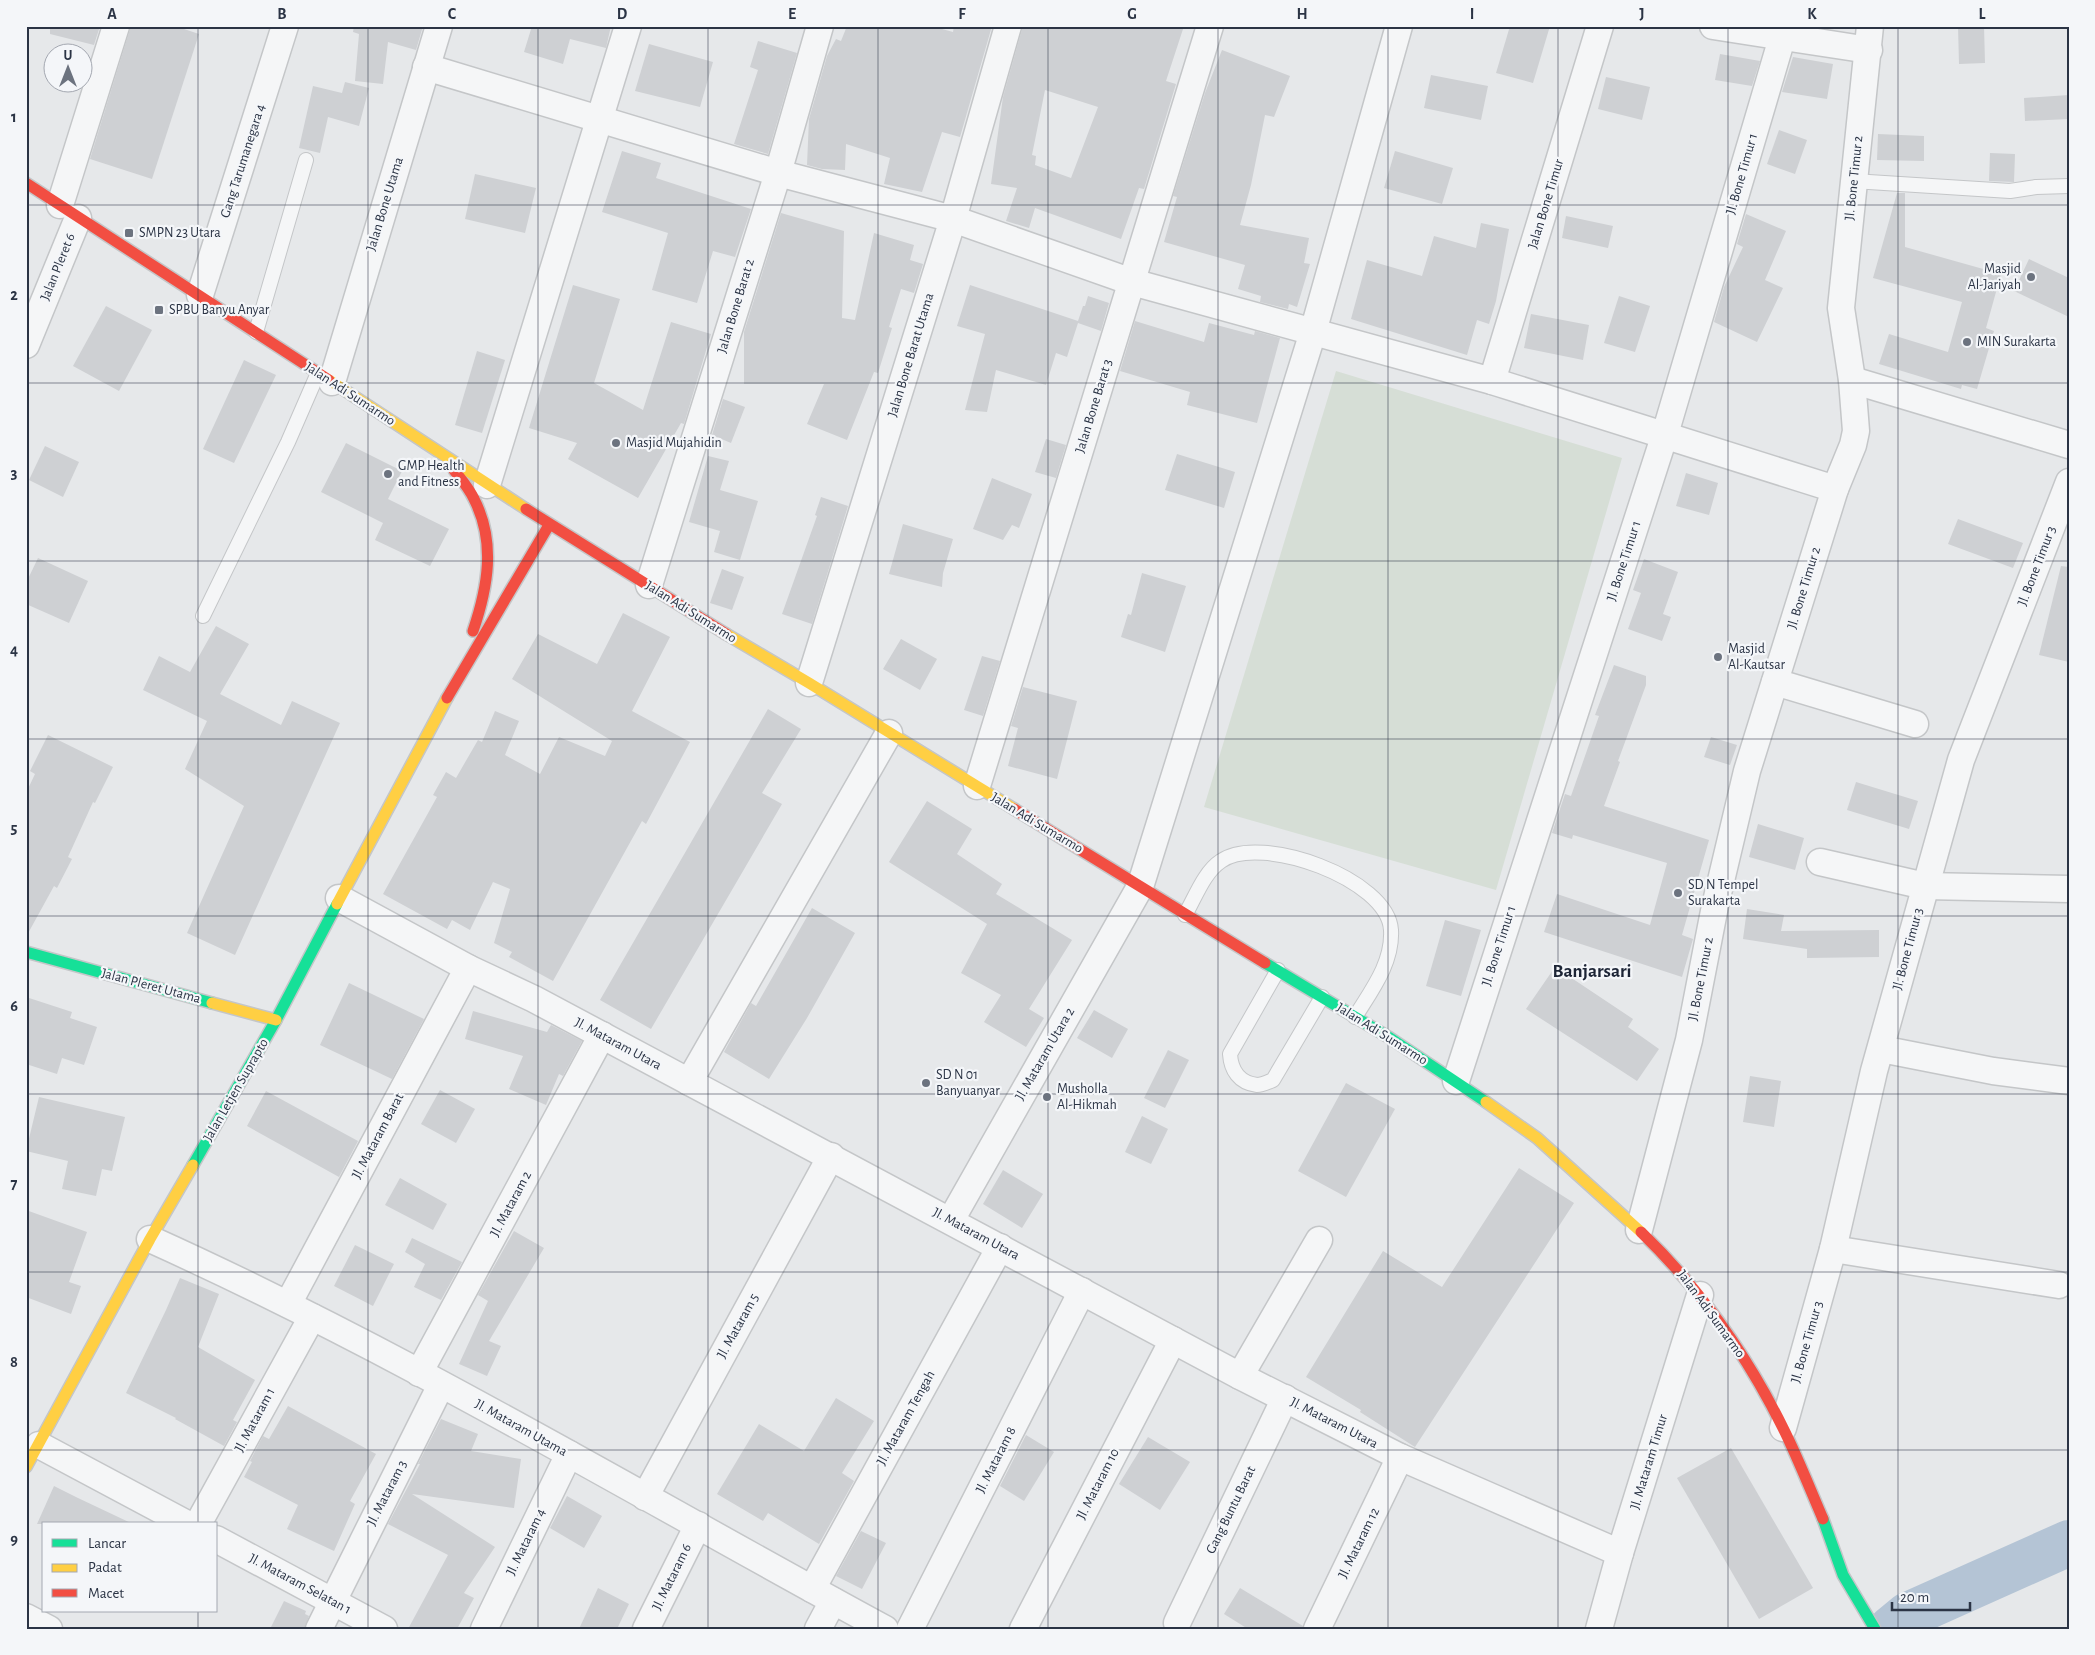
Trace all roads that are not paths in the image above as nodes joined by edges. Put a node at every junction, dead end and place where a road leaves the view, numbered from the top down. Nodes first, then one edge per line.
1 (116, 26) edge
2 (285, 26) edge
3 (439, 26) edge
4 (628, 26) edge
5 (820, 26) edge
6 (1008, 26) edge
7 (1210, 26) edge
8 (1399, 26) edge
9 (1600, 26) edge
10 (1713, 26) edge
11 (1782, 38) junction
12 (1870, 38) edge
13 (426, 67) junction
14 (599, 121) junction
15 (306, 160) dead end
16 (778, 173) junction
17 (1853, 181) junction
18 (26, 183) edge
19 (2069, 186) edge
20 (69, 211) junction
21 (953, 220) junction
22 (1132, 282) junction
23 (200, 295) junction
24 (256, 332) junction
25 (1313, 332) junction
26 (26, 345) edge
27 (325, 377) junction
28 (1852, 380) junction
29 (1492, 381) junction
30 (1665, 434) junction
31 (2069, 445) edge
32 (446, 457) junction
33 (2069, 482) edge
34 (487, 485) junction
35 (1835, 489) junction
36 (549, 524) junction
37 (649, 585) junction
38 (203, 616) dead end
39 (1775, 682) junction
40 (809, 683) junction
41 (439, 711) junction
42 (1915, 724) dead end
43 (889, 733) junction
44 (977, 786) junction
45 (1820, 862) dead end
46 (1925, 886) junction
47 (1140, 887) junction
48 (2069, 889) edge
49 (339, 898) junction
50 (1185, 914) junction
51 (26, 952) edge
52 (468, 968) junction
53 (1278, 970) junction
54 (1322, 997) junction
55 (1355, 1017) junction
56 (276, 1020) junction
57 (602, 1035) junction
58 (1881, 1049) junction
59 (1456, 1081) junction
60 (2069, 1081) edge
61 (690, 1082) junction
62 (831, 1156) junction
63 (951, 1220) junction
64 (1639, 1230) junction
65 (150, 1239) junction
66 (1319, 1240) dead end
67 (1000, 1247) junction
68 (1833, 1249) junction
69 (2059, 1285) dead end
70 (1082, 1291) junction
71 (1700, 1295) junction
72 (288, 1304) junction
73 (312, 1316) junction
74 (1173, 1340) junction
75 (1240, 1376) junction
76 (430, 1379) junction
77 (1285, 1398) junction
78 (1783, 1428) junction
79 (569, 1454) junction
80 (30, 1457) edge
81 (1400, 1458) junction
82 (645, 1497) junction
83 (182, 1522) edge
84 (199, 1522) edge
85 (698, 1525) junction
86 (218, 1540) edge
87 (1620, 1553) junction
88 (823, 1595) junction
89 (333, 1601) junction
90 (26, 1617) edge
91 (1177, 1623) dead end
92 (49, 1629) edge
93 (319, 1629) edge
94 (384, 1629) edge
95 (484, 1629) edge
96 (646, 1629) edge
97 (818, 1629) edge
98 (885, 1629) edge
99 (910, 1629) edge
100 (1023, 1629) edge
101 (1317, 1629) edge
102 (1599, 1629) edge
103 (1875, 1629) edge

1 - 20 street, Jalan Pleret 6
2 - 23 street, Gang Tarumanegara 4
3 - 13 street, Jalan Bone Utama
4 - 14 street
5 - 16 street, Jalan Bone Barat 2
6 - 21 street, Jalan Bone Barat Utama
7 - 22 street, Jalan Bone Barat 3
8 - 25 street, Jl. Mataram Utara 2
9 - 29 street, Jalan Bone Timur
10 - 11 street
11 - 12 street
11 - 30 street, Jl. Bone Timur 1
12 - 17 street, Jl. Bone Timur 2
13 - 14 street
13 - 27 street, Jalan Bone Utama
14 - 16 street
14 - 34 street
15 - 24 lane
16 - 21 street
16 - 37 street, Jalan Bone Barat 2
17 - 19 lane
17 - 28 street, Jl. Bone Timur 2
18 - 20 main road, Jalan Adi Sumarmo
20 - 23 main road, Jalan Adi Sumarmo
20 - 26 street, Jalan Pleret 6
21 - 22 street
21 - 40 street, Jalan Bone Barat Utama
22 - 25 street
22 - 44 street, Jalan Bone Barat 3
23 - 24 main road, Jalan Adi Sumarmo
24 - 27 main road, Jalan Adi Sumarmo
25 - 29 street
25 - 47 street, Jl. Mataram Utara 2
27 - 32 main road, Jalan Adi Sumarmo
27 - 38 lane
28 - 31 street
28 - 35 street, Jl. Bone Timur 2
29 - 30 street
30 - 35 street
30 - 59 street, Jl. Bone Timur 1
32 - 34 main road, Jalan Adi Sumarmo
32 - 41 main road
33 - 46 street, Jl. Bone Timur 3
34 - 36 main road, Jalan Adi Sumarmo
35 - 39 street, Jl. Bone Timur 2
36 - 37 main road, Jalan Adi Sumarmo
36 - 41 main road
37 - 40 main road, Jalan Adi Sumarmo
39 - 42 street
39 - 64 street, Jl. Bone Timur 2
40 - 43 main road, Jalan Adi Sumarmo
41 - 49 main road, Jalan Letjen Suprapto
43 - 44 main road, Jalan Adi Sumarmo
43 - 61 street
44 - 47 main road, Jalan Adi Sumarmo
45 - 46 street
46 - 48 street
46 - 58 street, Jl. Bone Timur 3
47 - 50 main road, Jalan Adi Sumarmo
47 - 63 street, Jl. Mataram Utara 2
49 - 52 street, Jl. Mataram Utara
49 - 56 main road, Jalan Letjen Suprapto
50 - 53 main road, Jalan Adi Sumarmo
50 - 55 lane
51 - 56 main road, Jalan Pleret Utama
52 - 57 street, Jl. Mataram Utara
52 - 72 street, Jl. Mataram Barat
53 - 54 main road, Jalan Adi Sumarmo
53 - 54 lane
54 - 55 main road, Jalan Adi Sumarmo
55 - 59 main road, Jalan Adi Sumarmo
56 - 65 main road, Jalan Letjen Suprapto
57 - 61 street, Jl. Mataram Utara
57 - 76 street, Jl. Mataram 2
58 - 60 street
58 - 68 street, Jl. Bone Timur 3
59 - 64 main road, Jalan Adi Sumarmo
61 - 62 street, Jl. Mataram Utara
62 - 63 street, Jl. Mataram Utara
62 - 82 street, Jl. Mataram 5
63 - 67 street, Jl. Mataram Utara
64 - 71 main road, Jalan Adi Sumarmo
65 - 72 street, Jl. Mataram Utama
65 - 80 main road, Jalan Letjen Suprapto
66 - 75 street
67 - 70 street, Jl. Mataram Utara
67 - 88 street, Jl. Mataram Tengah
68 - 69 street
68 - 78 street, Jl. Bone Timur 3
70 - 74 street, Jl. Mataram Utara
70 - 99 street, Jl. Mataram 8
71 - 78 main road, Jalan Adi Sumarmo
71 - 87 street, Jl. Mataram Timur
72 - 73 street, Jl. Mataram Utama
73 - 76 street, Jl. Mataram Utama
73 - 84 street, Jl. Mataram 1
74 - 75 street, Jl. Mataram Utara
74 - 100 street, Jl. Mataram 10
75 - 77 street, Jl. Mataram Utara
76 - 79 street, Jl. Mataram Utama
76 - 89 street, Jl. Mataram 3
77 - 81 street, Jl. Mataram Utara
77 - 91 street, Gang Buntu Barat
78 - 103 main road, Jalan Adi Sumarmo
79 - 82 street, Jl. Mataram Utama
79 - 95 street, Jl. Mataram 4
80 - 83 street
81 - 87 street, Jl. Mataram Utara
81 - 101 street, Jl. Mataram 12
82 - 85 street, Jl. Mataram Utama
85 - 88 street, Jl. Mataram Utama
85 - 96 street, Jl. Mataram 6
86 - 89 street, Jl. Mataram Selatan 1
87 - 102 street, Jl. Mataram Timur
88 - 97 street, Jl. Mataram Tengah
88 - 98 street, Jl. Mataram Utama
89 - 93 street, Jl. Mataram 3
89 - 94 street, Jl. Mataram Selatan 1
90 - 92 street

